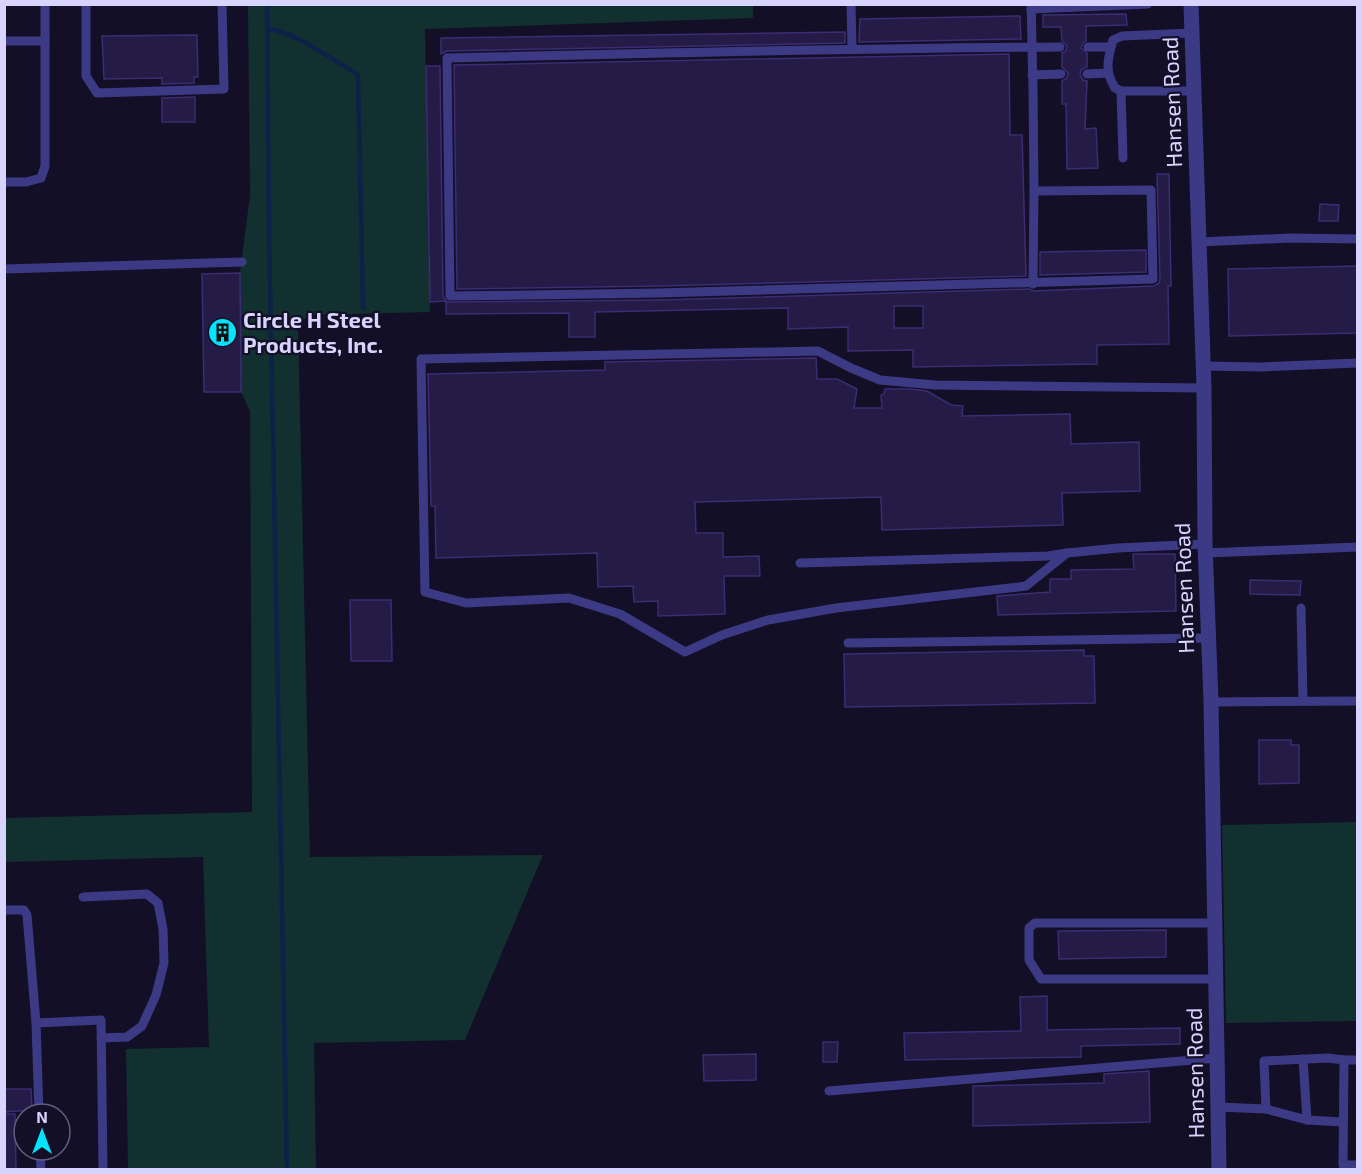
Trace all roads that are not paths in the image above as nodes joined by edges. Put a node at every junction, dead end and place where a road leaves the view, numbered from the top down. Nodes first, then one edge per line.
1 (45, 4) edge
2 (86, 4) edge
3 (222, 4) edge
4 (851, 4) edge
5 (1148, 4) edge
6 (1191, 4) edge
7 (1031, 7) edge
8 (1192, 33) junction
9 (45, 40) junction
10 (4, 41) edge
11 (1032, 47) junction
12 (1060, 47) dead end
13 (1088, 47) dead end
14 (1111, 47) junction
15 (852, 49) junction
16 (1061, 74) dead end
17 (1087, 74) dead end
18 (1108, 74) junction
19 (1032, 75) junction
20 (1121, 91) junction
21 (1194, 91) junction
22 (1123, 158) dead end
23 (4, 182) edge
24 (1034, 191) junction
25 (1358, 239) edge
26 (1199, 242) junction
27 (242, 262) dead end
28 (4, 268) edge
29 (1034, 284) junction
30 (1358, 363) edge
31 (1203, 366) junction
32 (1204, 388) junction
33 (1358, 547) edge
34 (1205, 549) junction
35 (1067, 553) junction
36 (800, 563) dead end
37 (1301, 608) dead end
38 (1208, 638) junction
39 (848, 643) dead end
40 (1304, 700) junction
41 (1358, 700) edge
42 (1210, 702) junction
43 (83, 897) dead end
44 (4, 910) edge
45 (1214, 923) junction
46 (1215, 979) junction
47 (36, 1023) junction
48 (101, 1038) junction
49 (1217, 1058) junction
50 (1304, 1059) junction
51 (1344, 1060) junction
52 (1358, 1060) edge
53 (829, 1091) dead end
54 (39, 1102) edge
55 (1218, 1107) junction
56 (1266, 1109) junction
57 (1307, 1120) junction
58 (1343, 1122) junction
59 (1358, 1165) edge
60 (103, 1170) edge
61 (1219, 1170) edge

1 - 9 lane
2 - 3 lane
4 - 15 lane
5 - 7 lane
6 - 8 street, Hansen Road
7 - 11 lane
8 - 14 lane
8 - 21 street, Hansen Road
9 - 10 lane
9 - 23 lane
11 - 12 lane
11 - 15 lane
11 - 19 lane
13 - 14 lane
14 - 18 lane
15 - 29 lane
16 - 19 lane
17 - 18 lane
18 - 20 lane
19 - 24 lane
20 - 21 lane
20 - 22 lane
21 - 26 street, Hansen Road
24 - 29 lane
24 - 29 lane
25 - 26 lane
26 - 31 street, Hansen Road
27 - 28 lane
30 - 31 lane
31 - 32 street, Hansen Road
32 - 34 street, Hansen Road
32 - 35 lane
33 - 34 lane
34 - 35 lane
34 - 38 street, Hansen Road
35 - 36 lane
37 - 40 lane
38 - 39 lane
38 - 42 street, Hansen Road
40 - 41 lane
40 - 42 lane
42 - 45 street, Hansen Road
43 - 48 lane
44 - 47 lane
45 - 46 street, Hansen Road
45 - 46 lane
46 - 49 street, Hansen Road
47 - 48 lane
47 - 54 lane
48 - 60 lane
49 - 53 lane
49 - 55 street, Hansen Road
50 - 51 lane
50 - 56 lane
50 - 57 lane
51 - 52 lane
51 - 58 lane
55 - 56 lane
55 - 61 street, Hansen Road
56 - 57 lane
57 - 58 lane
58 - 59 lane

